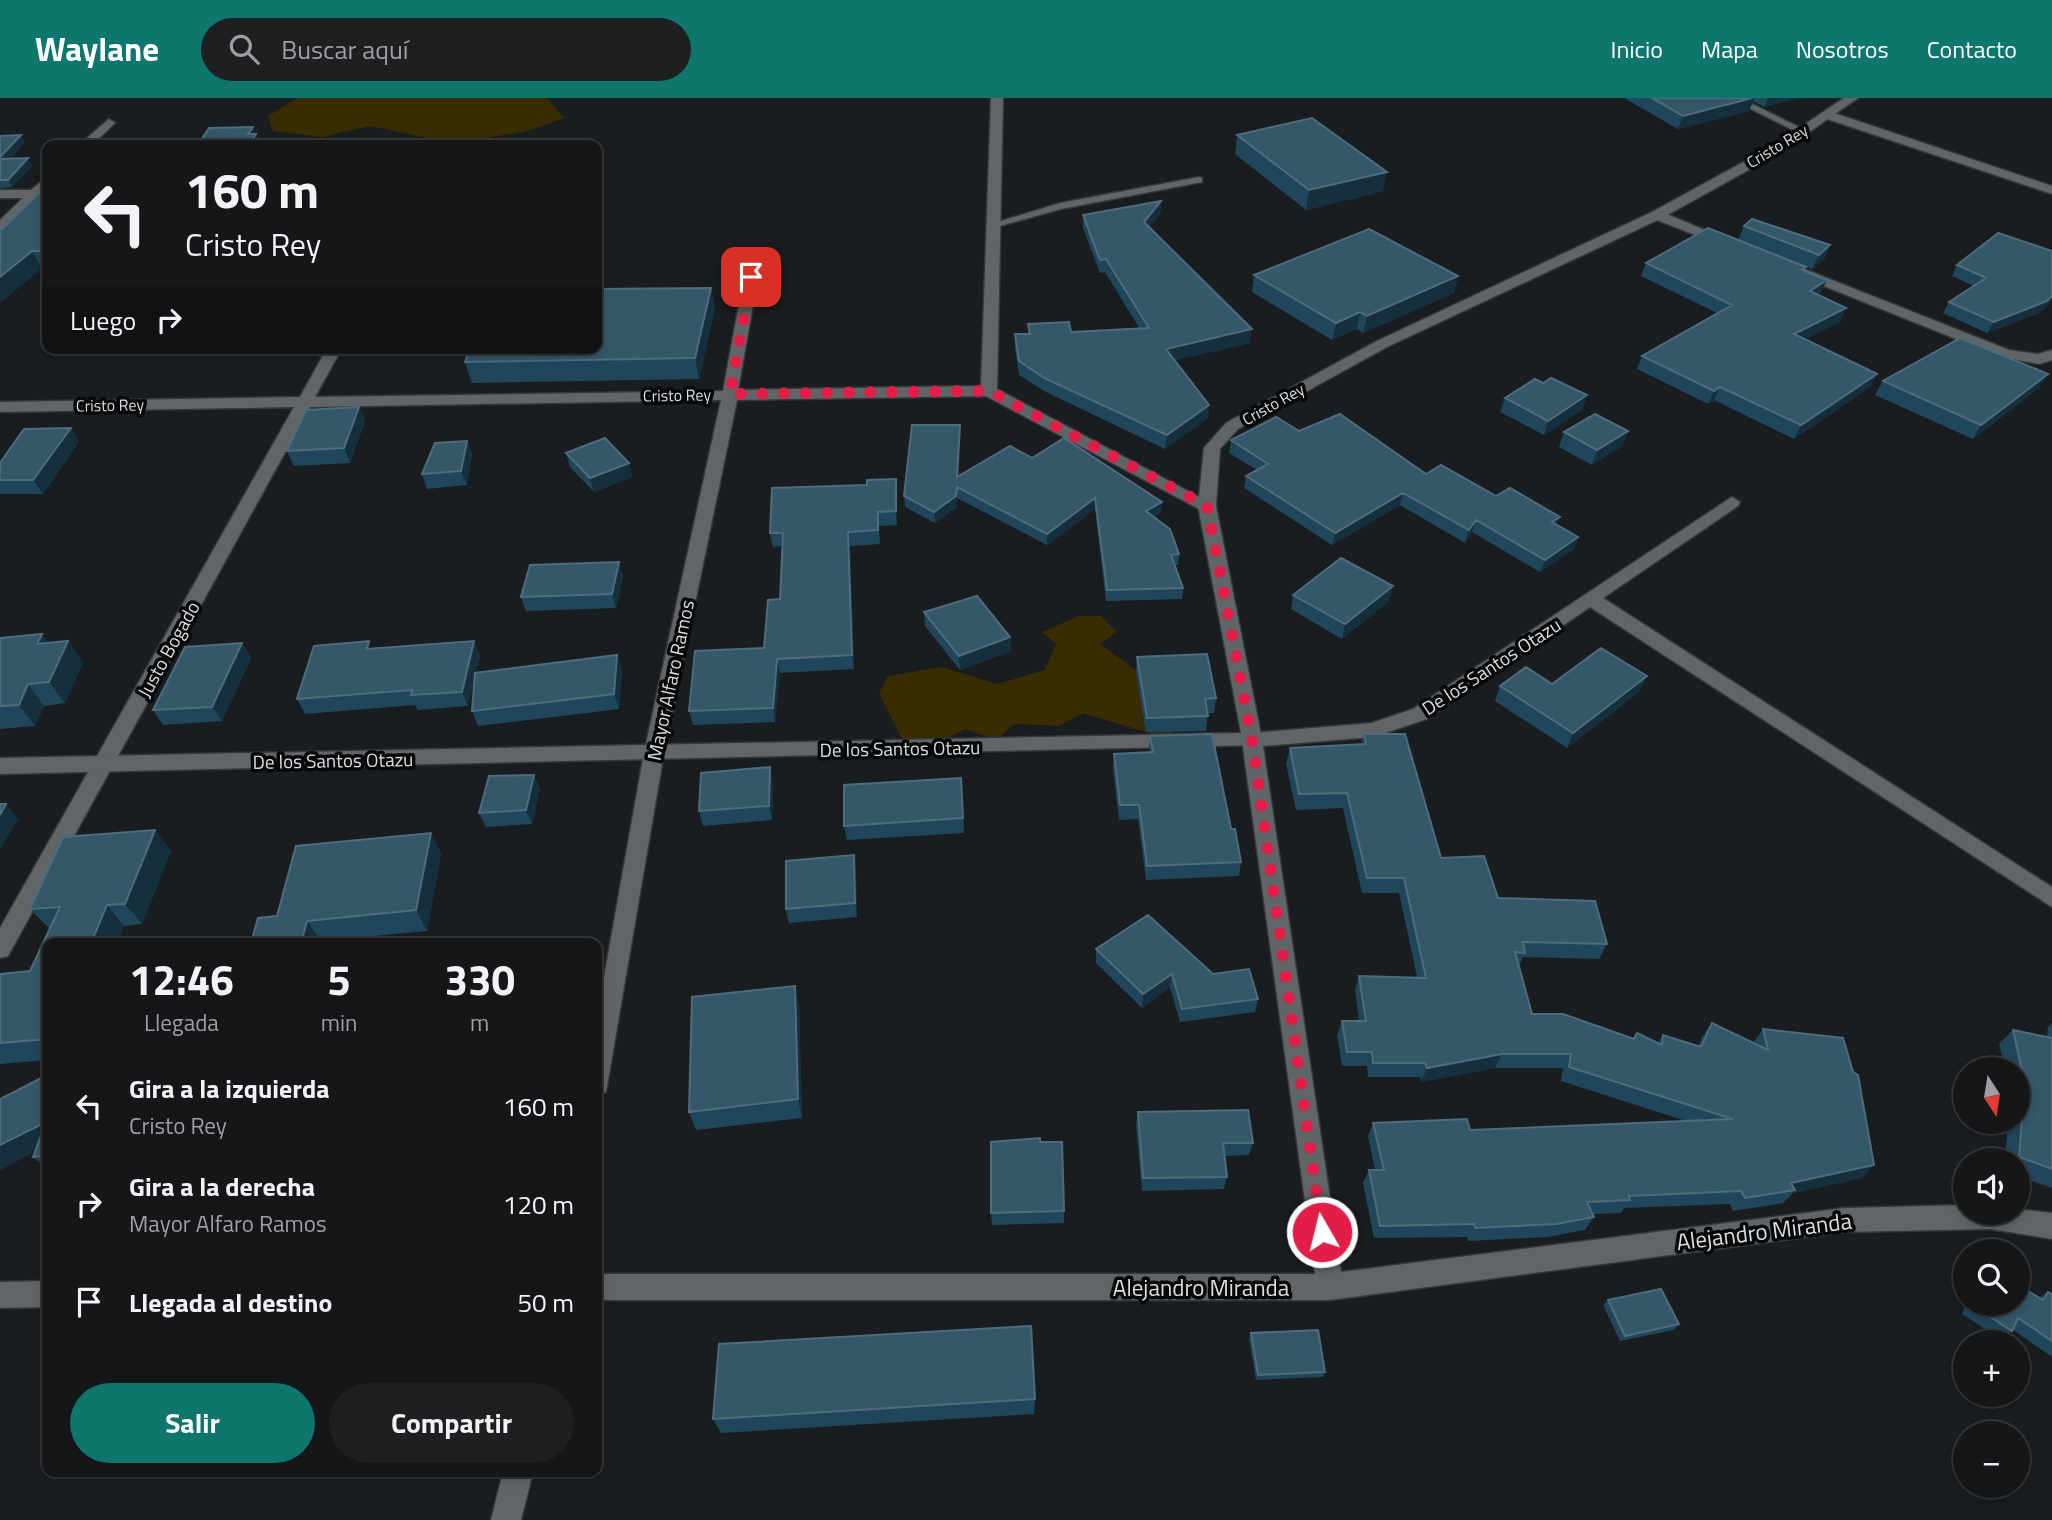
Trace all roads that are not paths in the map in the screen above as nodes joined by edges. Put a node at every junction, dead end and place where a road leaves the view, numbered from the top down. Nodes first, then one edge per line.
1 (997, 98) edge
2 (1733, 98) edge
3 (1852, 98) edge
4 (1828, 115) junction
5 (109, 123) dead end
6 (1802, 131) junction
7 (90, 140) edge
8 (1199, 180) dead end
9 (42, 185) edge
10 (2052, 190) edge
11 (0, 194) edge
12 (33, 194) junction
13 (42, 194) edge
14 (1657, 215) junction
15 (993, 225) junction
16 (0, 228) edge
17 (1735, 246) edge
18 (1786, 266) edge
19 (751, 277) dead end
20 (332, 354) edge
21 (2052, 355) edge
22 (989, 391) junction
23 (730, 394) junction
24 (306, 402) junction
25 (0, 407) edge
26 (1731, 502) dead end
27 (1207, 506) junction
28 (1592, 600) junction
29 (1252, 740) junction
30 (654, 753) junction
31 (102, 765) junction
32 (0, 766) edge
33 (2052, 898) edge
34 (0, 949) edge
35 (602, 1055) edge
36 (2052, 1226) edge
37 (602, 1287) edge
38 (1330, 1287) junction
39 (42, 1294) edge
40 (0, 1295) edge
41 (517, 1477) edge
42 (506, 1520) edge

1 - 15 street
2 - 6 lane
3 - 4 street, Cristo Rey
4 - 6 street, Cristo Rey
4 - 10 street
5 - 7 street
6 - 14 street, Cristo Rey
8 - 15 lane
9 - 12 street
11 - 12 street
12 - 13 street
12 - 16 street
14 - 17 street
14 - 27 street, Cristo Rey
15 - 22 street
18 - 21 street
19 - 23 street, Mayor Alfaro Ramos
20 - 24 street, Justo Bogado
22 - 23 street, Cristo Rey
22 - 27 street, Cristo Rey
23 - 24 street, Cristo Rey
23 - 30 street, Mayor Alfaro Ramos
24 - 25 street, Cristo Rey
24 - 31 street, Justo Bogado
26 - 28 street, De los Santos Otazu
27 - 29 street
28 - 29 street, De los Santos Otazu
28 - 33 street
29 - 30 street, De los Santos Otazu
29 - 38 street
30 - 31 street, De los Santos Otazu
30 - 35 street, Mayor Alfaro Ramos
31 - 32 street, De los Santos Otazu
31 - 34 street, Justo Bogado
36 - 38 street, Alejandro Miranda
37 - 38 street, Alejandro Miranda
39 - 40 street
41 - 42 street

